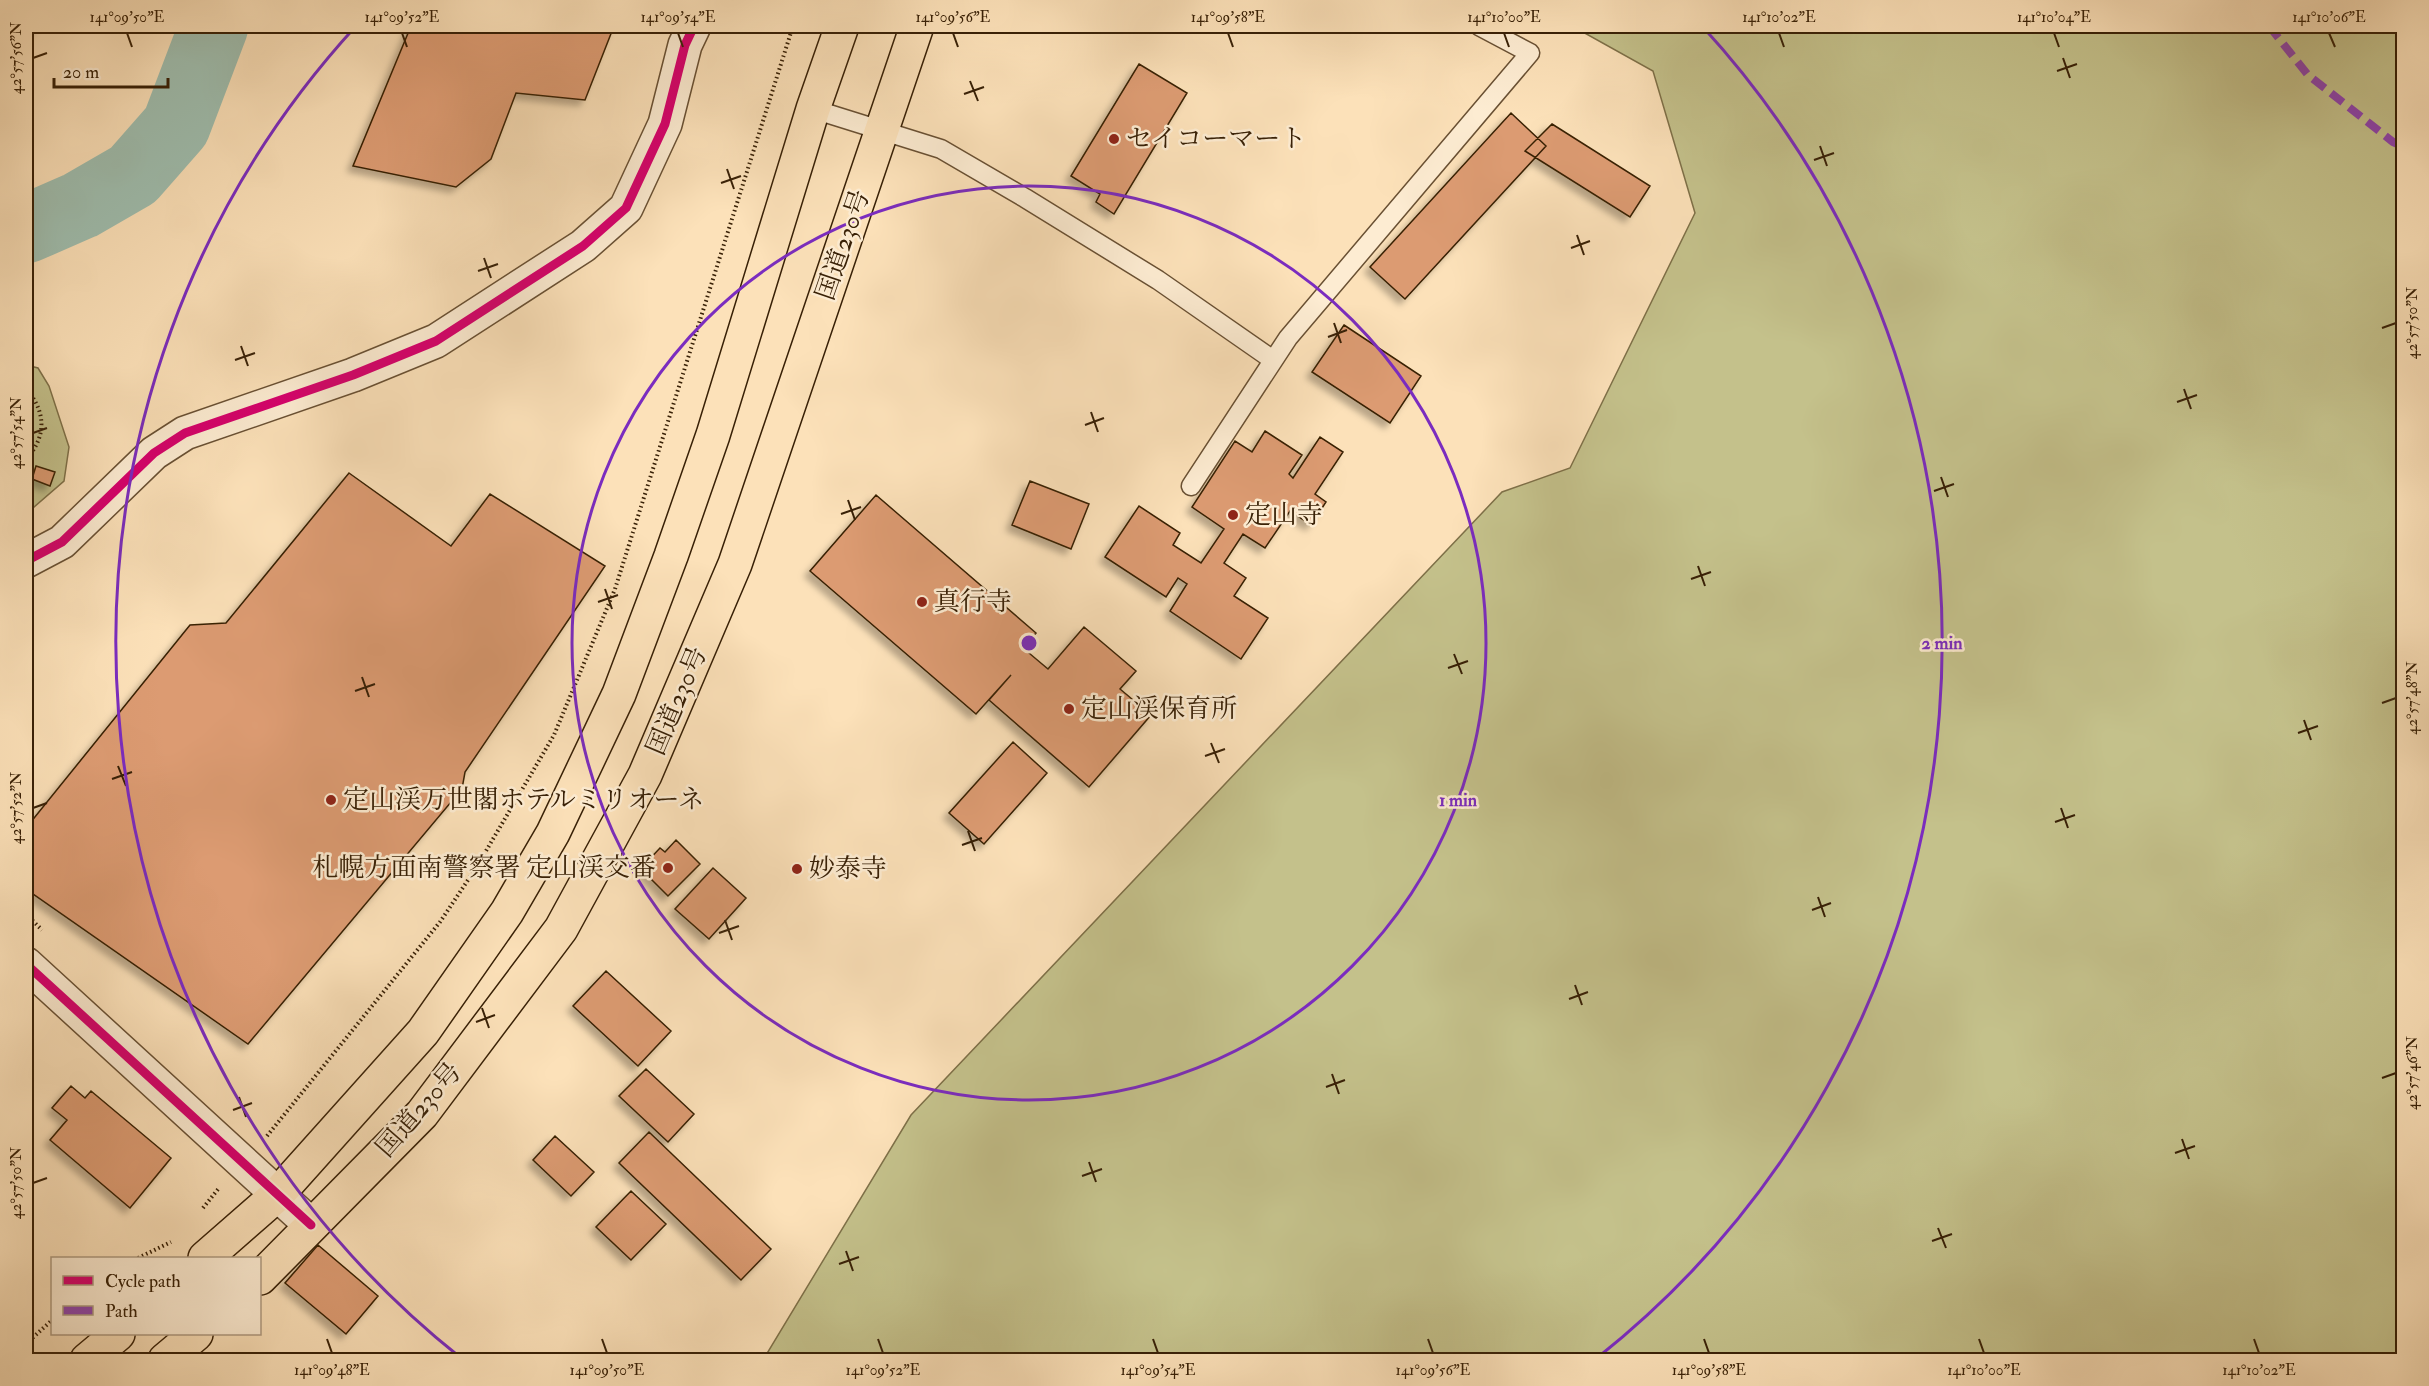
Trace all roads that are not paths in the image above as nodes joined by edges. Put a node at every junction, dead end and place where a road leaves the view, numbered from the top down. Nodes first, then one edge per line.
1 (694, 26) edge
2 (842, 26) edge
3 (917, 26) edge
4 (1479, 26) edge
5 (813, 109) junction
6 (882, 130) junction
7 (1274, 360) junction
8 (1191, 486) dead end
9 (26, 561) edge
10 (26, 964) edge
11 (277, 1194) junction
12 (311, 1225) junction
13 (206, 1257) edge
14 (261, 1277) edge
15 (117, 1335) edge
16 (195, 1335) edge
17 (87, 1360) edge
18 (165, 1360) edge

1 - 9 street
2 - 5 highway, 国道230号
3 - 6 highway, 国道230号
4 - 7 lane
5 - 6 lane
5 - 11 highway, 国道230号
6 - 7 lane
6 - 12 highway, 国道230号
7 - 8 lane
10 - 11 street
11 - 12 street
11 - 13 highway, 国道230号
12 - 14 highway, 国道230号
15 - 17 highway
16 - 18 highway

